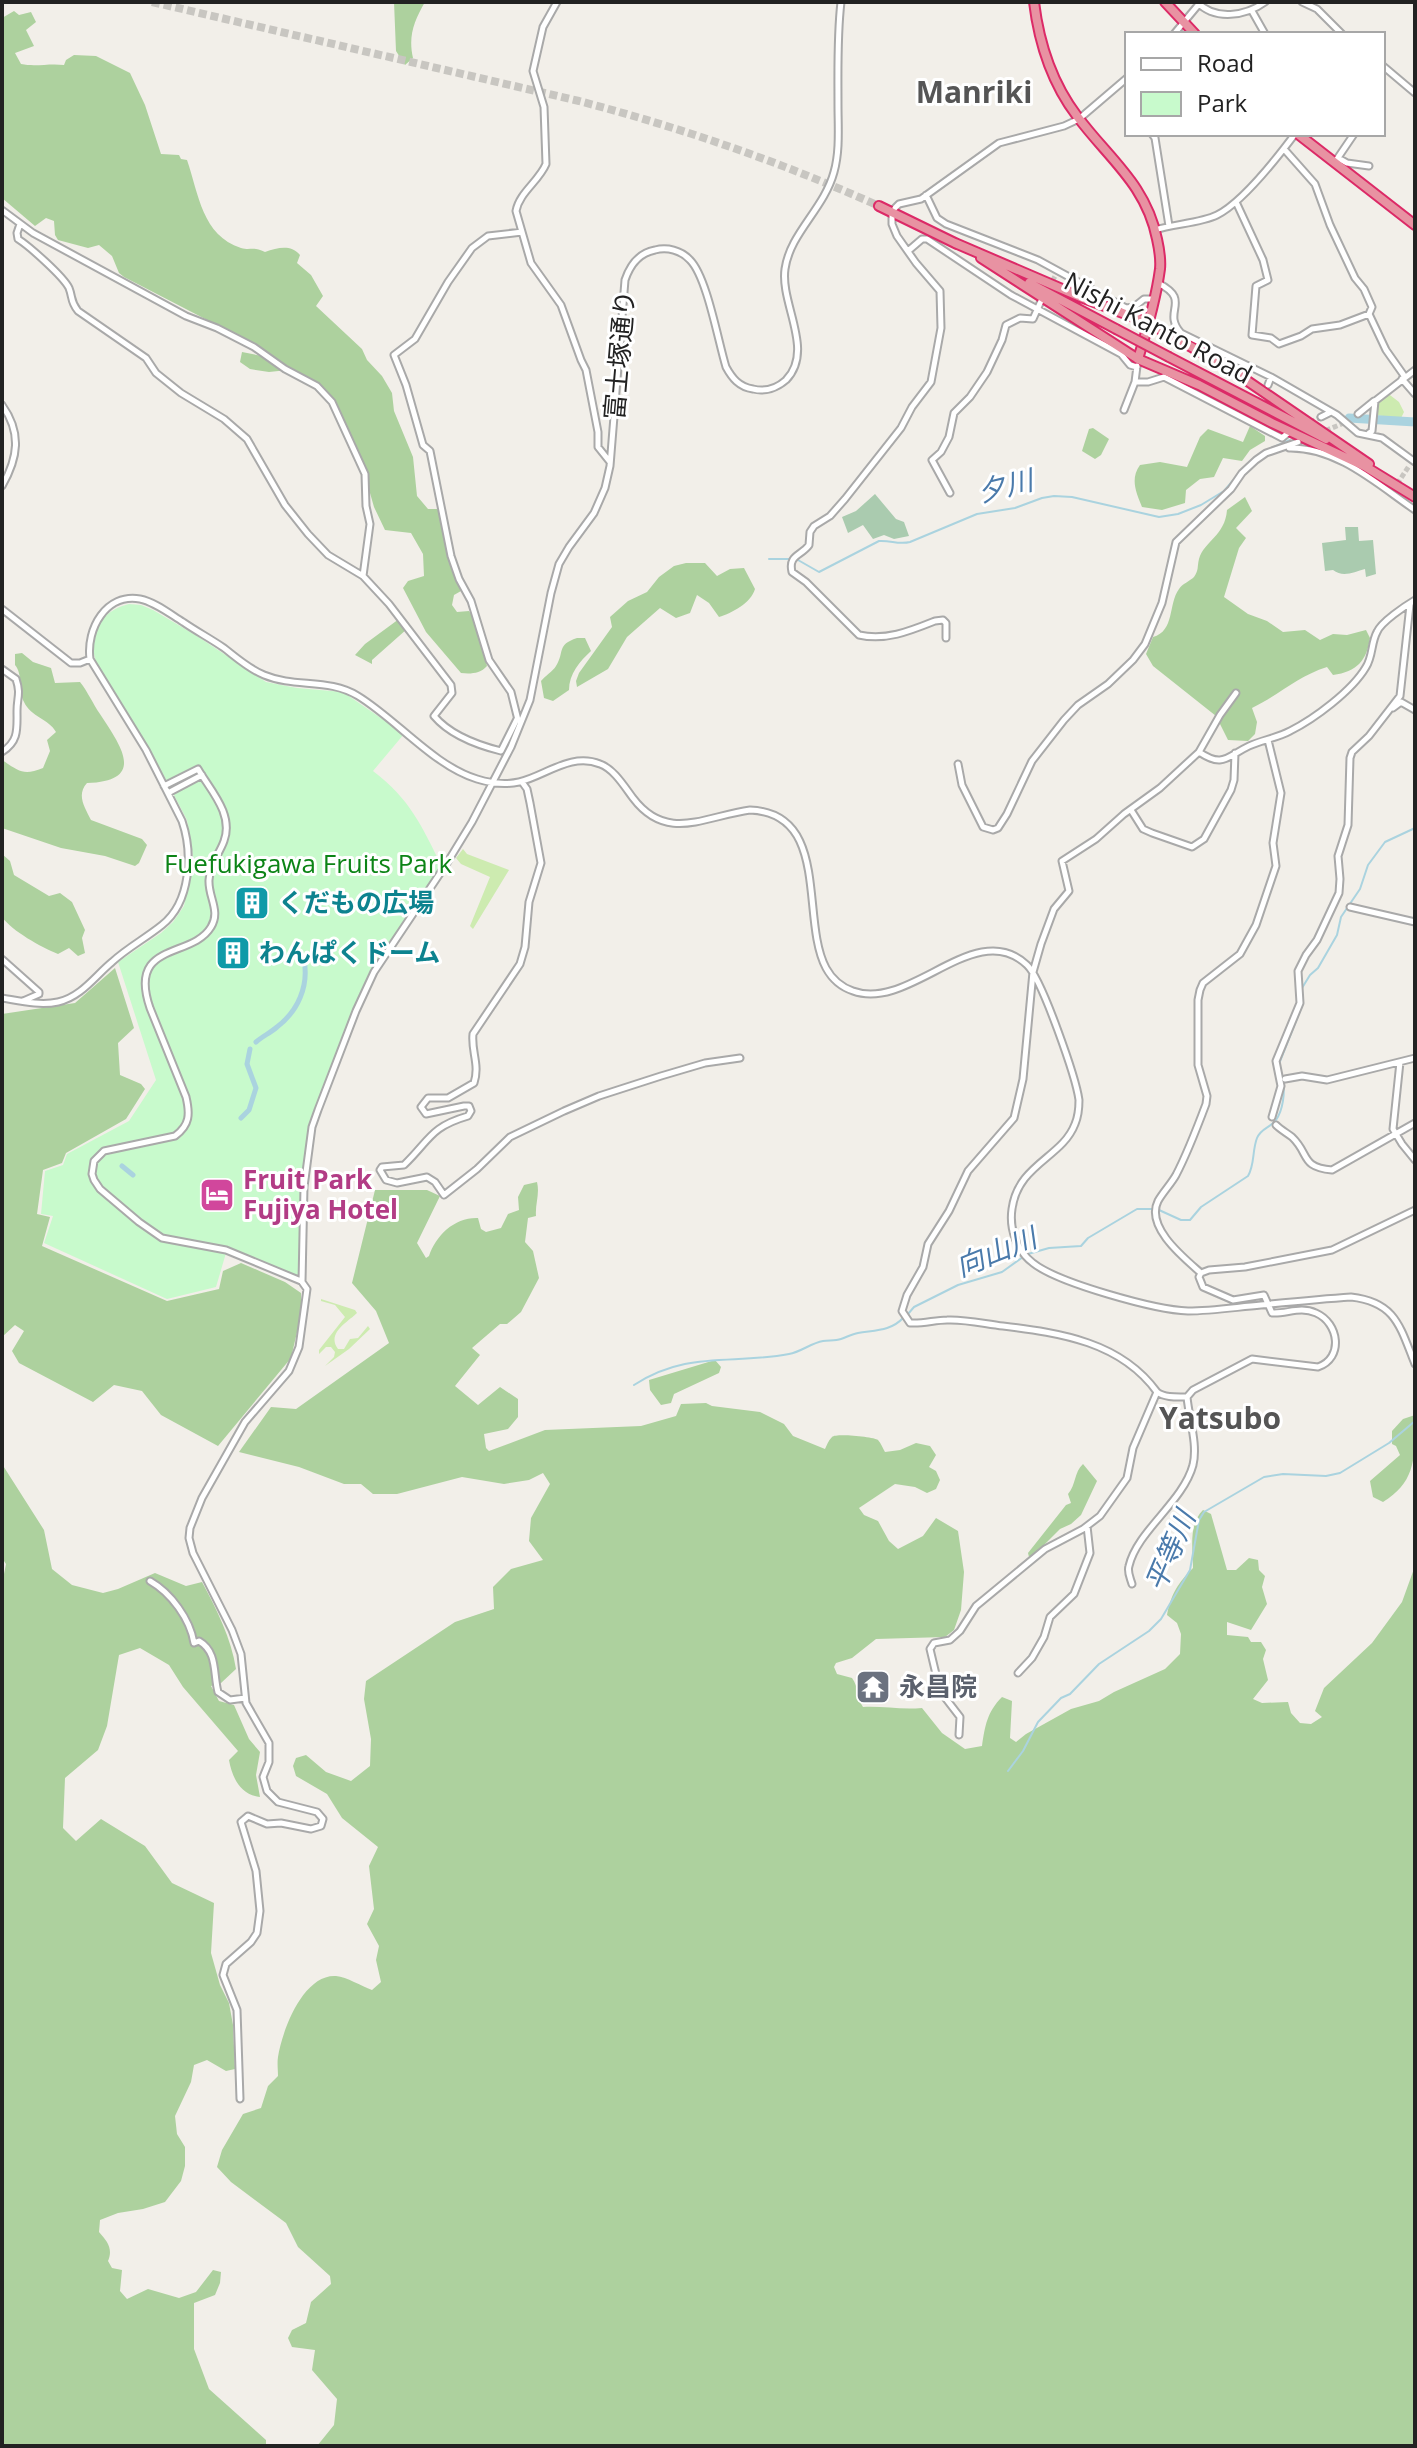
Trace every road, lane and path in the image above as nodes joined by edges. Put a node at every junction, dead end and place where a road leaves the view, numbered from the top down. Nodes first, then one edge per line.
1 (557, 2) edge
2 (841, 2) edge
3 (1034, 2) edge
4 (1165, 2) edge
5 (1265, 2) edge
6 (1302, 2) edge
7 (1198, 3) edge
8 (1252, 11) junction
9 (1183, 22) junction
10 (1176, 32) edge
11 (1193, 32) edge
12 (1264, 32) edge
13 (1340, 32) edge
14 (1385, 68) edge
15 (1125, 80) edge
16 (1415, 93) edge
17 (1079, 119) junction
18 (1154, 136) edge
19 (1295, 136) edge
20 (1300, 136) edge
21 (1353, 136) edge
22 (1284, 149) junction
23 (1336, 160) junction
24 (1369, 166) dead end
25 (926, 195) junction
26 (1236, 202) junction
27 (879, 206) tunnel mouth
28 (895, 208) dead end
29 (2, 210) edge
30 (892, 215) dead end
31 (20, 224) junction
32 (1415, 225) edge
33 (1169, 226) junction
34 (1155, 230) junction
35 (522, 232) junction
36 (955, 243) junction
37 (908, 251) junction
38 (981, 258) junction
39 (1157, 282) junction
40 (1153, 299) junction
41 (1041, 301) tunnel mouth
42 (1037, 309) junction
43 (1369, 314) junction
44 (1149, 323) junction
45 (1138, 363) junction
46 (1415, 370) edge
47 (1271, 377) junction
48 (1404, 378) junction
49 (1135, 382) junction
50 (1268, 385) tunnel mouth
51 (1415, 394) edge
52 (1375, 401) junction
53 (2, 405) edge
54 (1124, 410) dead end
55 (1334, 413) junction
56 (1358, 414) dead end
57 (1321, 417) tunnel mouth
58 (1288, 433) tunnel mouth
59 (1368, 434) junction
60 (1298, 442) tunnel mouth
61 (1284, 448) junction
62 (610, 463) junction
63 (1412, 463) edge
64 (1373, 467) junction
65 (2, 486) edge
66 (950, 493) dead end
67 (1415, 496) edge
68 (1415, 510) edge
69 (363, 576) junction
70 (1412, 602) edge
71 (2, 609) edge
72 (946, 638) dead end
73 (90, 659) junction
74 (2, 669) edge
75 (1236, 693) dead end
76 (1391, 707) junction
77 (1415, 710) edge
78 (520, 720) junction
79 (1268, 740) junction
80 (2, 752) edge
81 (1199, 752) junction
82 (1235, 753) junction
83 (958, 764) dead end
84 (202, 775) junction
85 (522, 782) junction
86 (491, 783) junction
87 (164, 786) junction
88 (168, 793) junction
89 (1131, 810) junction
90 (1350, 907) dead end
91 (1415, 922) edge
92 (2, 959) edge
93 (1033, 972) junction
94 (2, 998) edge
95 (22, 1001) junction
96 (740, 1058) dead end
97 (1415, 1058) edge
98 (1400, 1062) junction
99 (1285, 1079) dead end
100 (1272, 1117) dead end
101 (1415, 1123) edge
102 (1276, 1125) dead end
103 (1396, 1133) junction
104 (1415, 1160) edge
105 (1415, 1210) edge
106 (1201, 1273) junction
107 (302, 1282) junction
108 (1269, 1304) junction
109 (1415, 1364) edge
110 (1157, 1392) junction
111 (1187, 1397) junction
112 (1087, 1526) junction
113 (150, 1581) dead end
114 (1132, 1584) dead end
115 (1018, 1673) dead end
116 (245, 1698) junction
117 (959, 1735) dead end
118 (240, 2099) dead end

1 - 35 street
2 - 62 street, 富士塚通り
3 - 17 highway
4 - 9 highway
5 - 8 street
6 - 13 street
7 - 8 street
7 - 9 street
8 - 12 street
9 - 10 street
9 - 11 highway
14 - 16 street
15 - 17 street
17 - 25 street
17 - 34 highway
18 - 33 street
19 - 22 street
20 - 23 highway
21 - 23 street
22 - 26 street
22 - 43 street
23 - 24 street
23 - 32 highway
25 - 28 street
25 - 40 street
26 - 33 street
26 - 43 street
27 - 36 highway, Nishi Kanto Road
29 - 31 street
30 - 37 street
31 - 69 street
31 - 69 street
33 - 34 street
34 - 39 highway
35 - 62 street
35 - 78 street
36 - 38 highway, Nishi Kanto Road
36 - 44 highway
37 - 42 street
37 - 72 street
38 - 45 highway
38 - 64 highway, Nishi Kanto Road, bridge
39 - 40 highway
39 - 47 street
40 - 44 highway
41 - 42 street
42 - 45 street
42 - 66 street
43 - 48 street
44 - 45 highway
44 - 64 highway
45 - 49 street
45 - 67 highway
46 - 48 street
47 - 50 street
47 - 55 street
48 - 51 street
48 - 52 street
49 - 54 street
49 - 58 street
52 - 56 street
52 - 59 street
53 - 65 street
55 - 57 street
55 - 59 street
59 - 63 street
60 - 61 street
61 - 68 street
61 - 83 street
62 - 78 street, 富士塚通り
64 - 67 highway, Nishi Kanto Road
69 - 78 street
70 - 76 street
70 - 79 street
71 - 73 street
73 - 86 street
73 - 87 street
74 - 80 street
75 - 81 street
76 - 77 street
76 - 100 street
78 - 86 street, 富士塚通り
79 - 82 street
79 - 106 street
81 - 82 street
81 - 89 street
82 - 89 street
84 - 87 street
84 - 88 street
84 - 107 street
85 - 86 street
85 - 93 street
85 - 96 street
86 - 107 street, 富士塚通り
87 - 88 street
88 - 95 street
89 - 93 street
90 - 91 street
92 - 95 street
93 - 108 street
93 - 110 street
94 - 95 street
97 - 98 street
98 - 99 street
98 - 103 street
101 - 103 street
102 - 103 street
103 - 104 street
105 - 106 street
106 - 108 street
107 - 116 street, 富士塚通り
108 - 109 street
108 - 111 street
110 - 111 street
110 - 112 street
111 - 114 street
112 - 115 street
112 - 117 street
113 - 116 street
116 - 118 street

